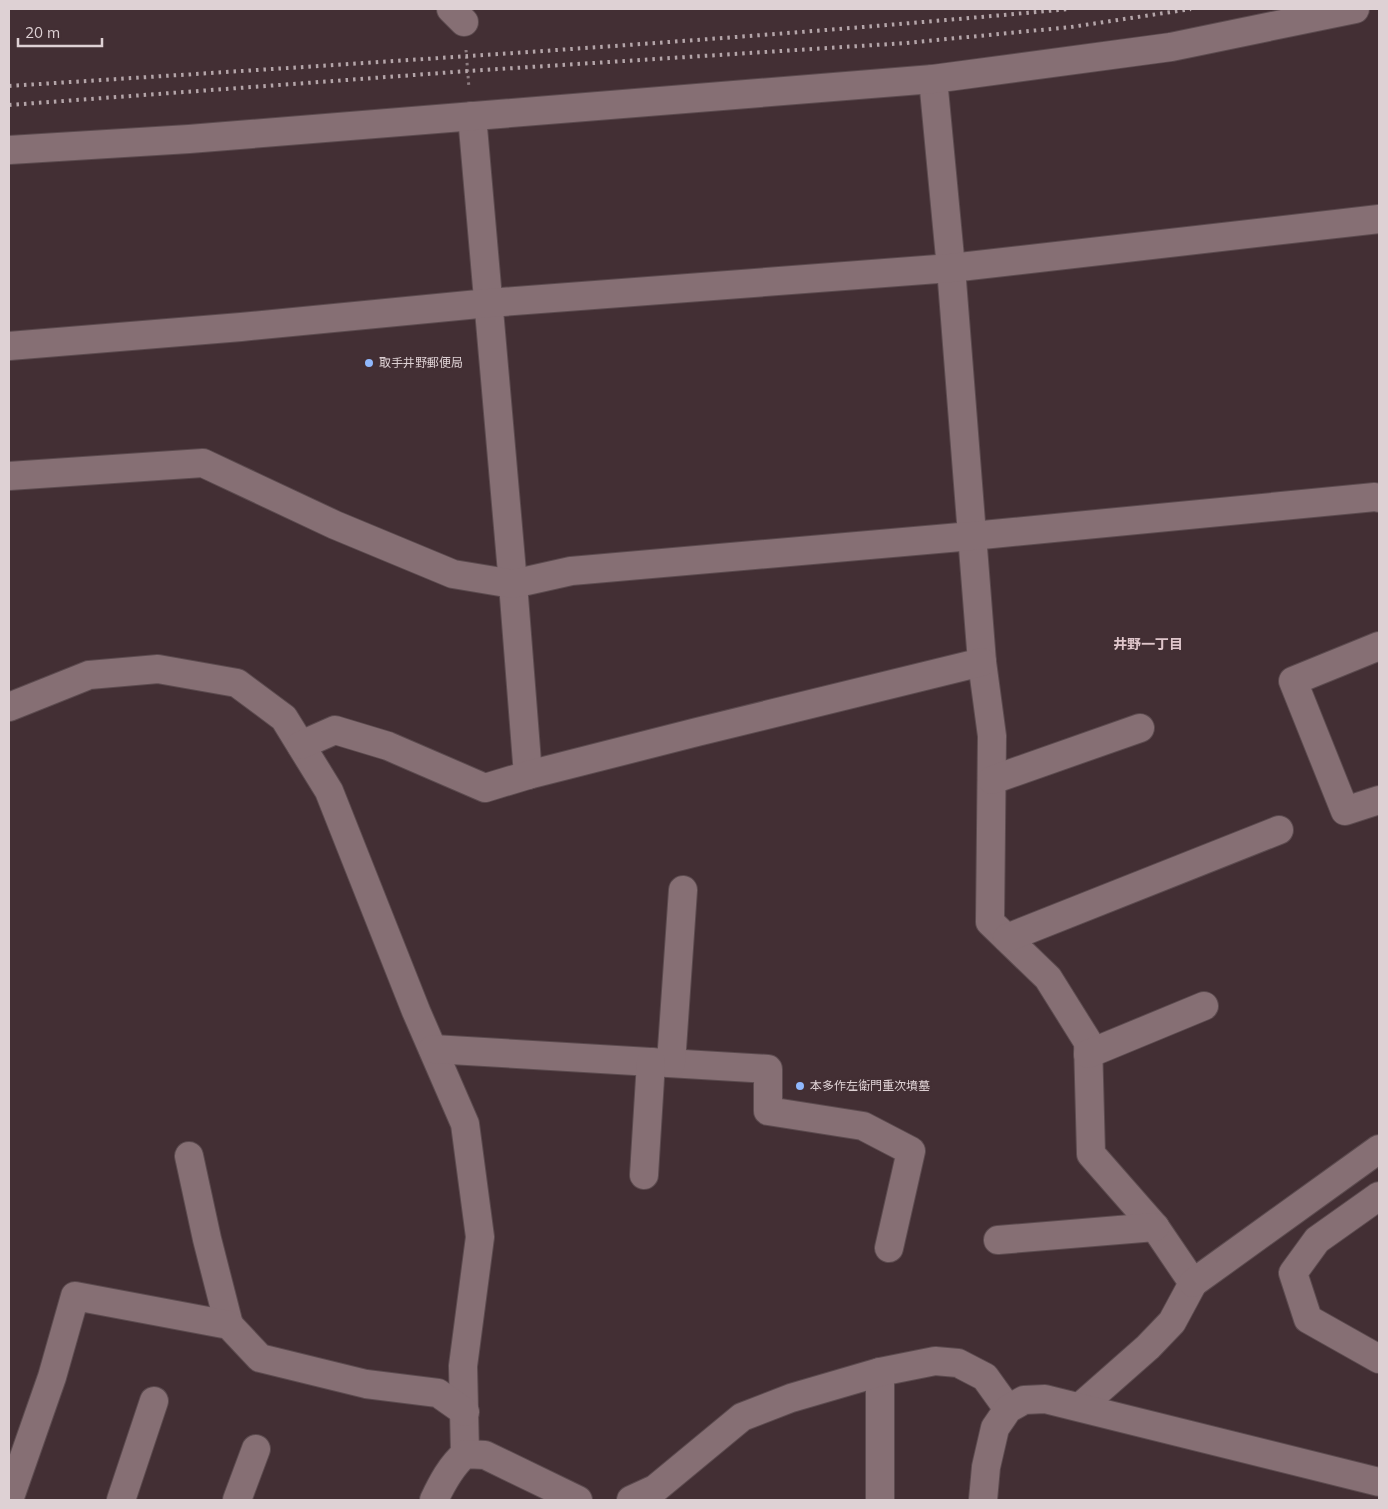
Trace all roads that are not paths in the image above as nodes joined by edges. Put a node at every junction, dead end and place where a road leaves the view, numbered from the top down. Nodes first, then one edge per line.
1 (1355, 9) edge
2 (933, 79) junction
3 (472, 116) junction
4 (9, 150) edge
5 (1379, 219) edge
6 (951, 268) junction
7 (489, 303) junction
8 (9, 346) edge
9 (9, 476) edge
10 (1379, 498) edge
11 (972, 536) junction
12 (513, 584) junction
13 (1379, 646) edge
14 (982, 662) junction
15 (9, 707) edge
16 (1140, 728) dead end
17 (301, 745) junction
18 (528, 775) junction
19 (992, 780) junction
20 (1379, 800) edge
21 (1279, 830) dead end
22 (683, 890) dead end
23 (1007, 938) junction
24 (1204, 1006) dead end
25 (433, 1049) junction
26 (1088, 1054) junction
27 (661, 1062) junction
28 (1379, 1149) edge
29 (189, 1156) dead end
30 (644, 1175) dead end
31 (1379, 1196) edge
32 (1155, 1227) junction
33 (998, 1240) dead end
34 (889, 1248) dead end
35 (1193, 1282) junction
36 (229, 1325) junction
37 (1379, 1358) edge
38 (880, 1372) junction
39 (154, 1401) dead end
40 (1080, 1407) junction
41 (1008, 1409) junction
42 (464, 1412) junction
43 (256, 1449) dead end
44 (465, 1454) junction
45 (1379, 1482) edge
46 (10, 1500) edge
47 (121, 1500) edge
48 (237, 1500) edge
49 (434, 1500) edge
50 (578, 1500) edge
51 (631, 1500) edge
52 (880, 1500) edge
53 (983, 1500) edge

1 - 2 street
2 - 3 street
2 - 6 street
3 - 4 street
3 - 7 street
5 - 6 street
6 - 7 street
6 - 11 street
7 - 8 street
7 - 12 street
9 - 12 street
10 - 11 street
11 - 12 street
11 - 14 street
12 - 18 street
13 - 20 street
14 - 18 street
14 - 19 street
15 - 17 street
16 - 19 street
17 - 18 street
17 - 25 street
19 - 23 street
21 - 23 street
22 - 27 street
23 - 26 street
24 - 26 street
25 - 27 street
25 - 42 street
26 - 32 street
27 - 30 street
27 - 34 street
28 - 35 street
29 - 36 street
31 - 37 street
32 - 33 street
32 - 35 street
35 - 40 street
36 - 42 street
36 - 46 street
38 - 41 street
38 - 51 street
38 - 52 street
39 - 47 street
40 - 41 street
40 - 45 street
41 - 53 street
42 - 44 street
43 - 48 street
44 - 49 street
44 - 50 street

